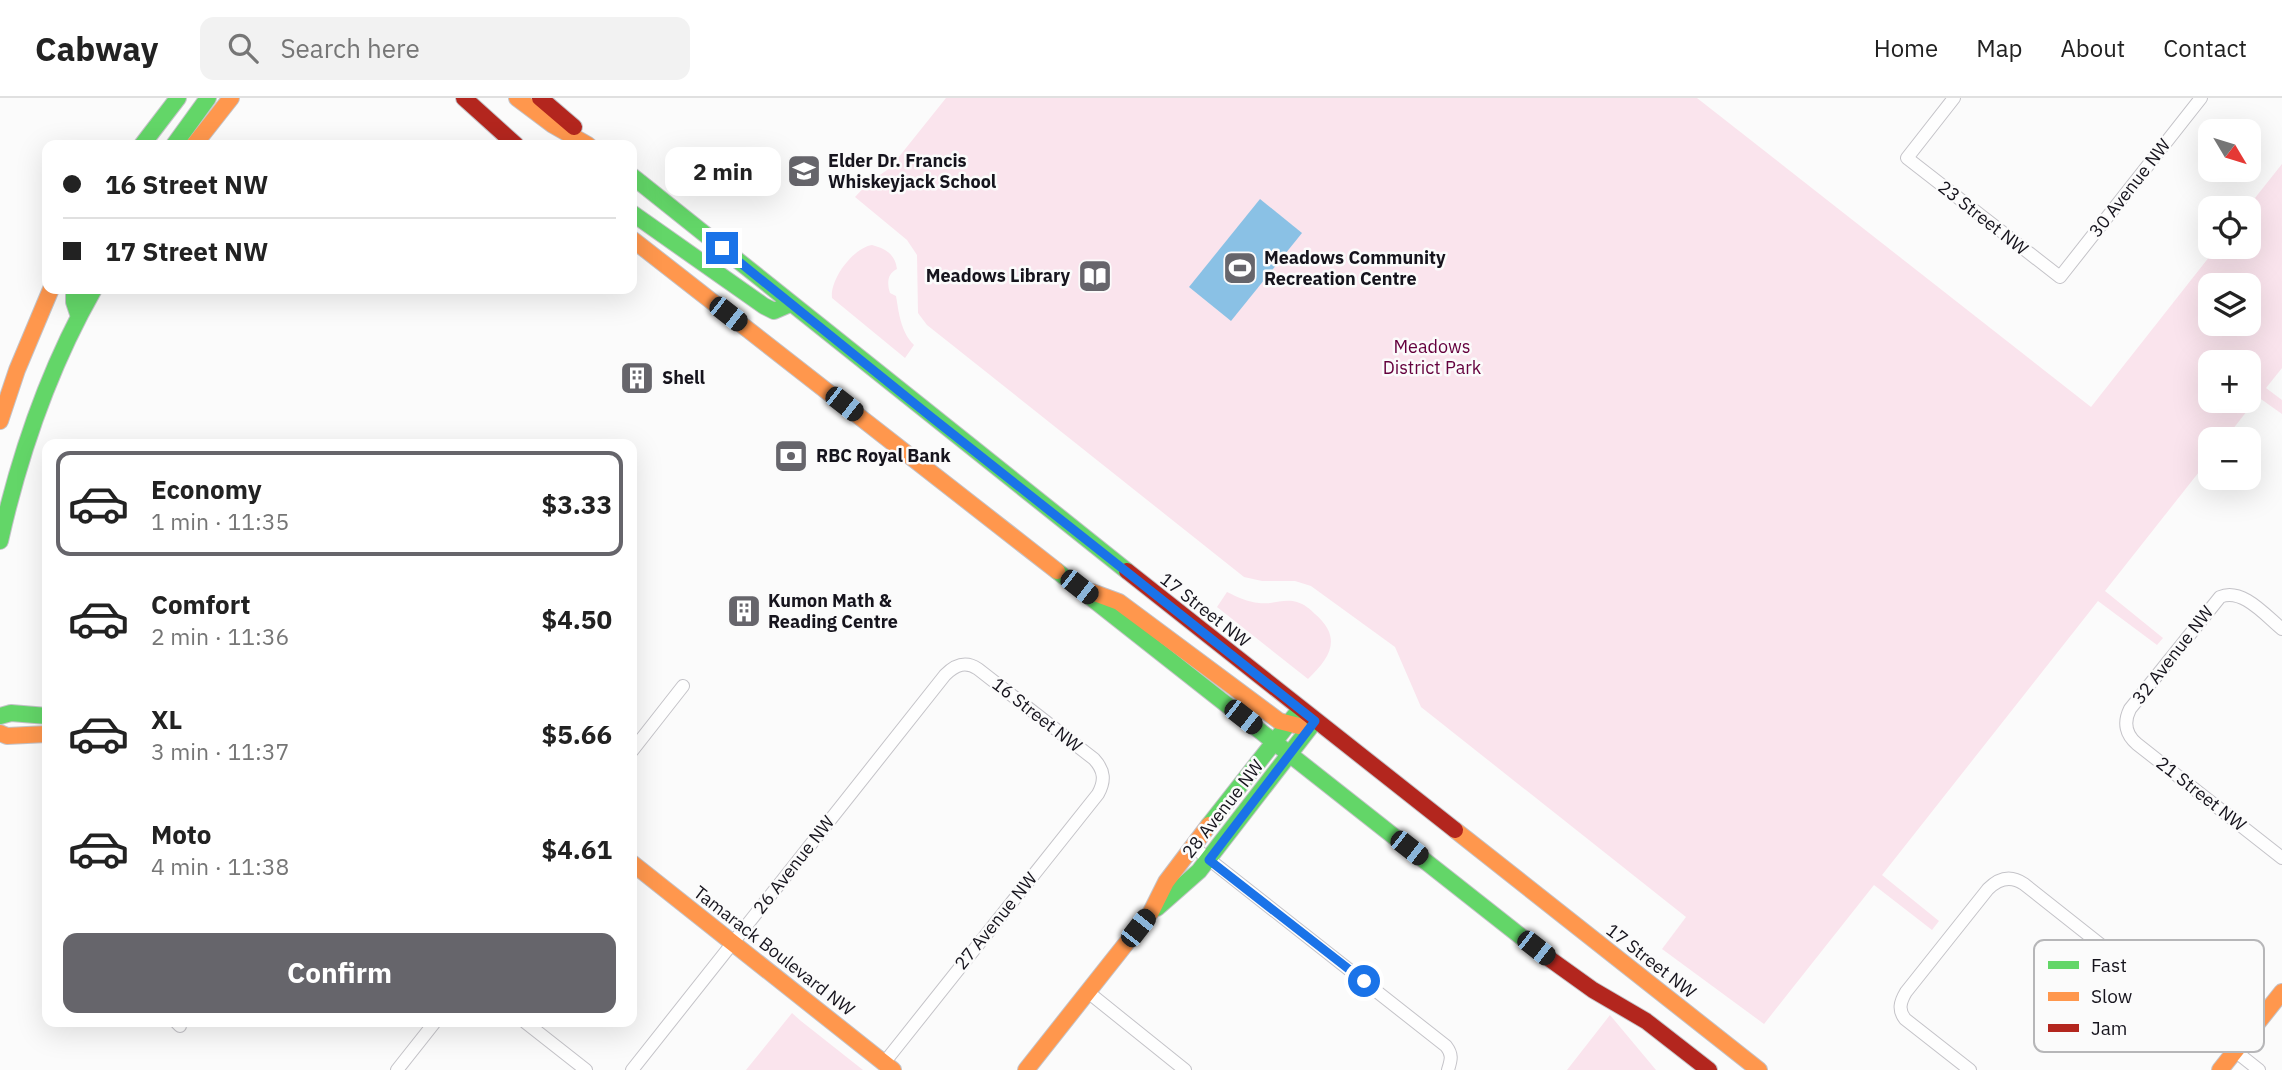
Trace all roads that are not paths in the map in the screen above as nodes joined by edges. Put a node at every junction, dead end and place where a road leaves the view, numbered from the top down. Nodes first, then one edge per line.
1 (178, 98) edge
2 (208, 98) edge
3 (231, 98) edge
4 (464, 98) edge
5 (517, 98) edge
6 (540, 98) edge
7 (1954, 98) edge
8 (2201, 98) edge
9 (148, 140) edge
10 (178, 140) edge
11 (198, 140) edge
12 (511, 140) edge
13 (579, 140) edge
14 (590, 140) edge
15 (637, 180) edge
16 (637, 217) edge
17 (637, 244) edge
18 (2060, 277) joint
19 (49, 294) edge
20 (74, 294) edge
21 (91, 294) edge
22 (790, 304) junction
23 (78, 314) junction
24 (1, 416) edge
25 (0, 430) edge
26 (0, 541) edge
27 (1079, 587) junction
28 (2282, 629) edge
29 (961, 664) joint
30 (683, 686) dead end
31 (1300, 709) junction
32 (0, 716) edge
33 (42, 716) edge
34 (1315, 721) junction
35 (1287, 724) junction
36 (2126, 725) joint
37 (0, 733) edge
38 (42, 734) edge
39 (1274, 741) junction
40 (637, 745) edge
41 (1290, 754) junction
42 (1104, 777) joint
43 (1192, 846) junction
44 (2282, 858) edge
45 (1209, 860) junction
46 (637, 867) edge
47 (1151, 912) junction
48 (2095, 940) edge
49 (732, 943) junction
50 (1088, 992) junction
51 (2282, 992) edge
52 (2264, 1015) edge
53 (431, 1027) edge
54 (531, 1027) edge
55 (2234, 1052) edge
56 (2236, 1052) edge
57 (1450, 1064) edge
58 (888, 1066) edge
59 (397, 1070) edge
60 (586, 1070) edge
61 (632, 1070) edge
62 (1026, 1070) edge
63 (1185, 1070) edge
64 (1709, 1070) edge
65 (1759, 1070) edge
66 (1969, 1070) edge
67 (2220, 1070) edge
68 (2259, 1070) edge

1 - 9 main road
2 - 10 main road
3 - 11 main road
4 - 12 main road
5 - 13 main road
6 - 14 main road
7 - 18 street, 23 Street NW
8 - 18 street, 30 Avenue NW
15 - 22 main road, 17 Street NW
16 - 22 main road
17 - 27 main road
19 - 24 main road
20 - 23 main road
21 - 23 main road
22 - 31 main road, 17 Street NW
23 - 26 main road
24 - 25 main road
27 - 35 main road
27 - 39 main road
28 - 36 street, 32 Avenue NW
29 - 42 street, 16 Street NW
29 - 49 street, 26 Avenue NW
30 - 40 street
31 - 34 main road, 17 Street NW
31 - 35 main road, 28 Avenue NW
32 - 33 main road
34 - 35 main road
34 - 41 main road, 28 Avenue NW
34 - 65 main road, 17 Street NW
35 - 39 main road, 28 Avenue NW
36 - 44 street, 21 Street NW
37 - 38 main road
39 - 41 main road
39 - 43 main road, 28 Avenue NW
41 - 45 main road, 28 Avenue NW
41 - 64 main road
42 - 58 street, 27 Avenue NW
43 - 45 street
43 - 47 main road, 28 Avenue NW
45 - 47 main road, 28 Avenue NW
45 - 57 street
46 - 49 main road, Tamarack Boulevard NW
47 - 50 main road, 28 Avenue NW
48 - 66 street
49 - 58 main road, Tamarack Boulevard NW
49 - 61 street, 26 Avenue NW
50 - 62 main road, 28 Avenue NW
50 - 63 street
51 - 52 main road
53 - 59 street
54 - 60 street
55 - 67 main road
56 - 68 street

